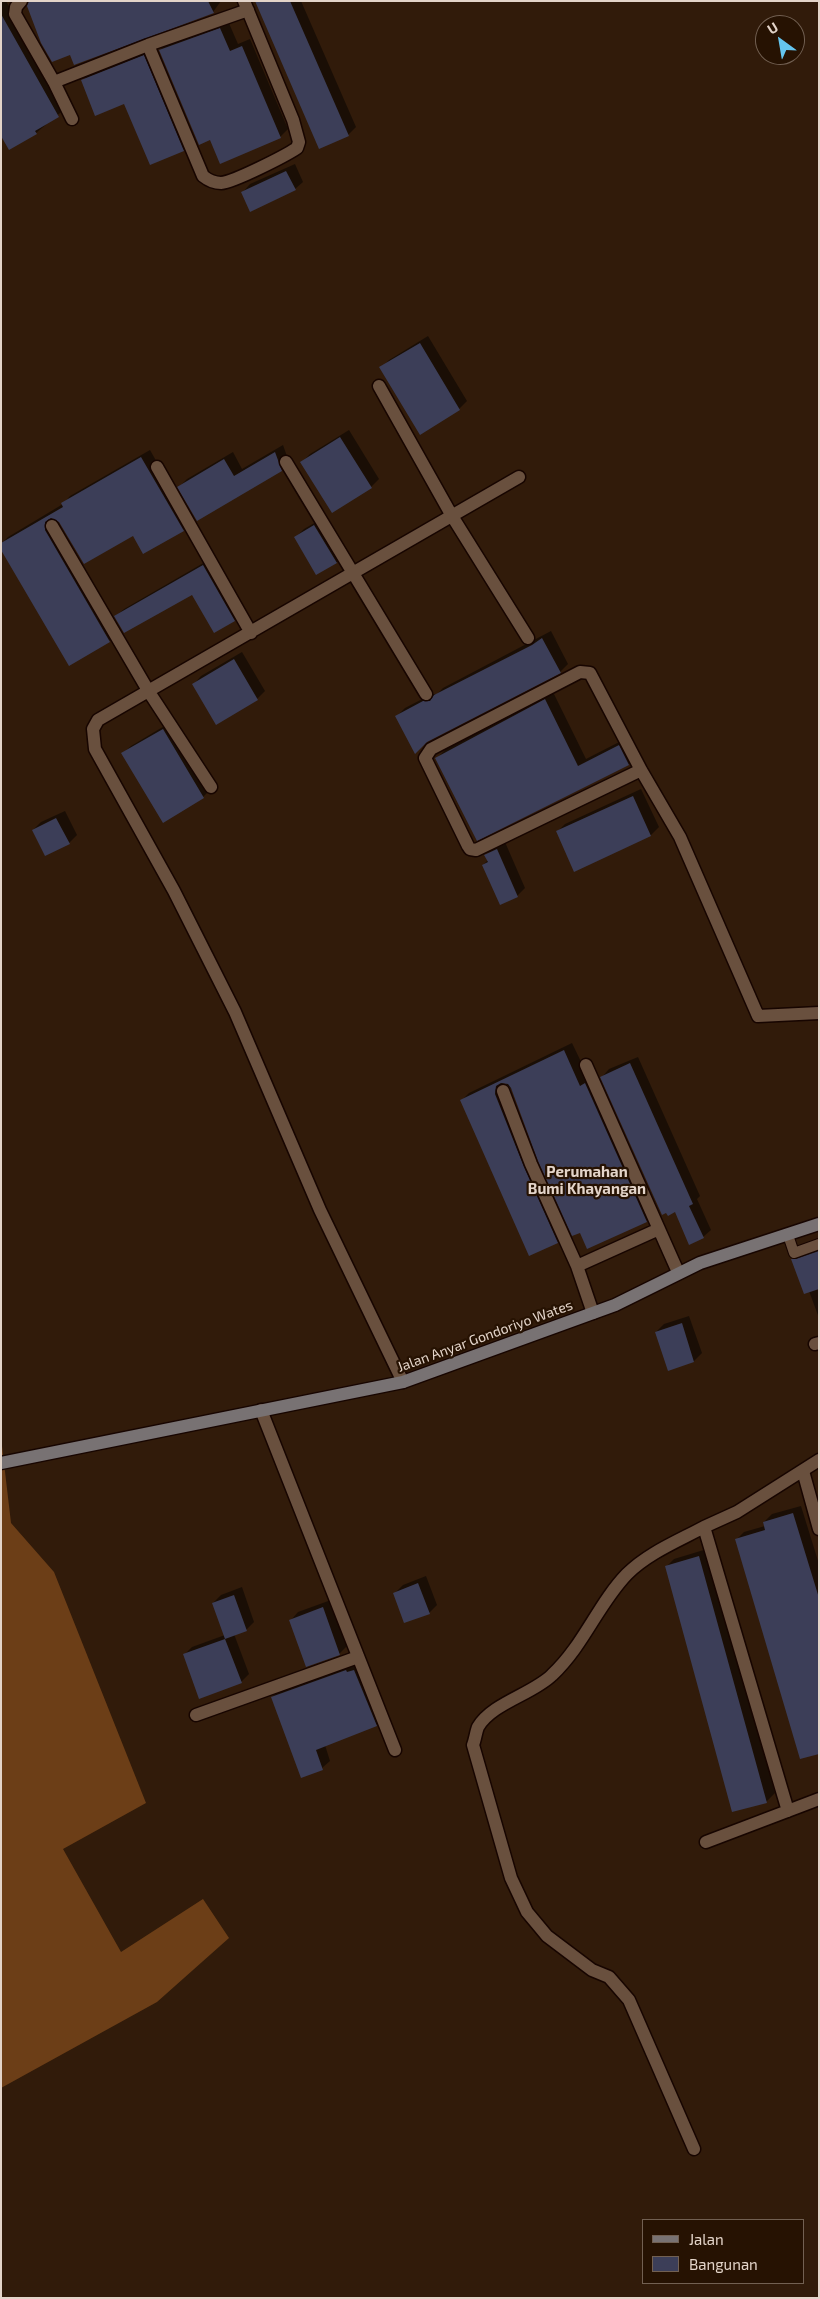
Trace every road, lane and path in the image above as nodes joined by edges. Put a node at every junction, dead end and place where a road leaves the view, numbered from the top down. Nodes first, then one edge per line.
1 (22, 1) edge
2 (246, 6) edge
3 (148, 45) junction
4 (54, 82) junction
5 (72, 119) dead end
6 (379, 386) dead end
7 (286, 462) dead end
8 (157, 467) dead end
9 (518, 477) dead end
10 (452, 516) junction
11 (52, 526) dead end
12 (353, 574) junction
13 (251, 633) junction
14 (528, 638) dead end
15 (149, 692) junction
16 (426, 694) dead end
17 (641, 770) junction
18 (210, 787) dead end
19 (819, 1013) edge
20 (586, 1065) dead end
21 (502, 1091) dead end
22 (819, 1224) edge
23 (659, 1229) junction
24 (788, 1235) junction
25 (819, 1244) edge
26 (577, 1266) junction
27 (678, 1272) junction
28 (593, 1313) junction
29 (403, 1382) junction
30 (261, 1410) junction
31 (819, 1460) edge
32 (1, 1463) edge
33 (803, 1471) junction
34 (704, 1527) junction
35 (819, 1529) edge
36 (358, 1657) junction
37 (196, 1715) dead end
38 (395, 1750) dead end
39 (819, 1799) edge
40 (788, 1811) junction
41 (706, 1842) dead end
42 (694, 2149) dead end

1 - 4 street
2 - 3 street
2 - 3 street
3 - 4 street
4 - 5 street
6 - 10 street
7 - 12 street
8 - 13 street
9 - 10 street
10 - 12 street
10 - 14 street
11 - 15 street
12 - 13 street
12 - 16 street
13 - 15 street
15 - 18 street
15 - 29 street
17 - 17 street
17 - 19 street
20 - 23 street
21 - 26 street
22 - 24 street, Jalan Anyar Gondoriyo Wates
23 - 26 street
23 - 27 street
24 - 25 lane
24 - 27 street, Jalan Anyar Gondoriyo Wates
26 - 28 street
27 - 28 street, Jalan Anyar Gondoriyo Wates
28 - 29 street, Jalan Anyar Gondoriyo Wates
29 - 30 street, Jalan Anyar Gondoriyo Wates
30 - 32 street, Jalan Anyar Gondoriyo Wates
30 - 36 street
31 - 33 street
33 - 34 street
33 - 35 street
34 - 40 street
34 - 42 street
36 - 37 street
36 - 38 street
39 - 40 street
40 - 41 street

